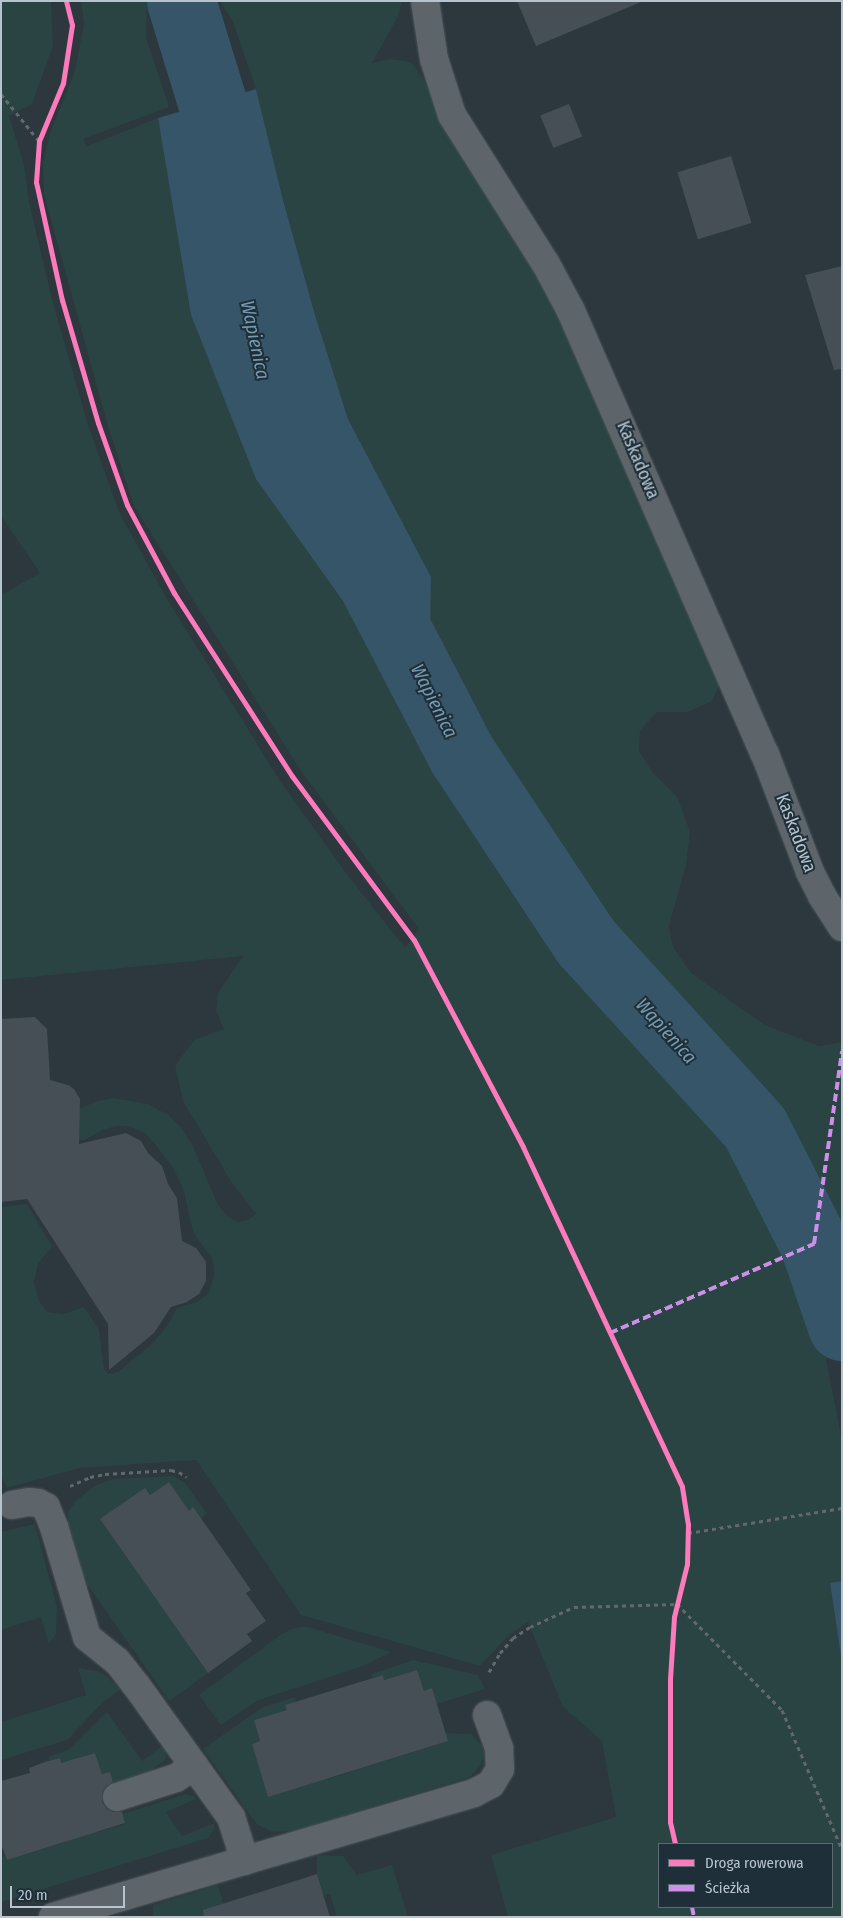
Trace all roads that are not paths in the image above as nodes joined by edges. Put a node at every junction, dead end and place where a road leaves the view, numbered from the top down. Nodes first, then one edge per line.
1 (425, 1) edge
2 (842, 927) edge
3 (12, 1505) dead end
4 (487, 1715) dead end
5 (194, 1766) junction
6 (117, 1797) dead end
7 (245, 1862) junction
8 (53, 1917) edge

1 - 2 street, Kaskadowa
3 - 5 street
4 - 7 street
5 - 6 street
5 - 7 street
7 - 8 street

